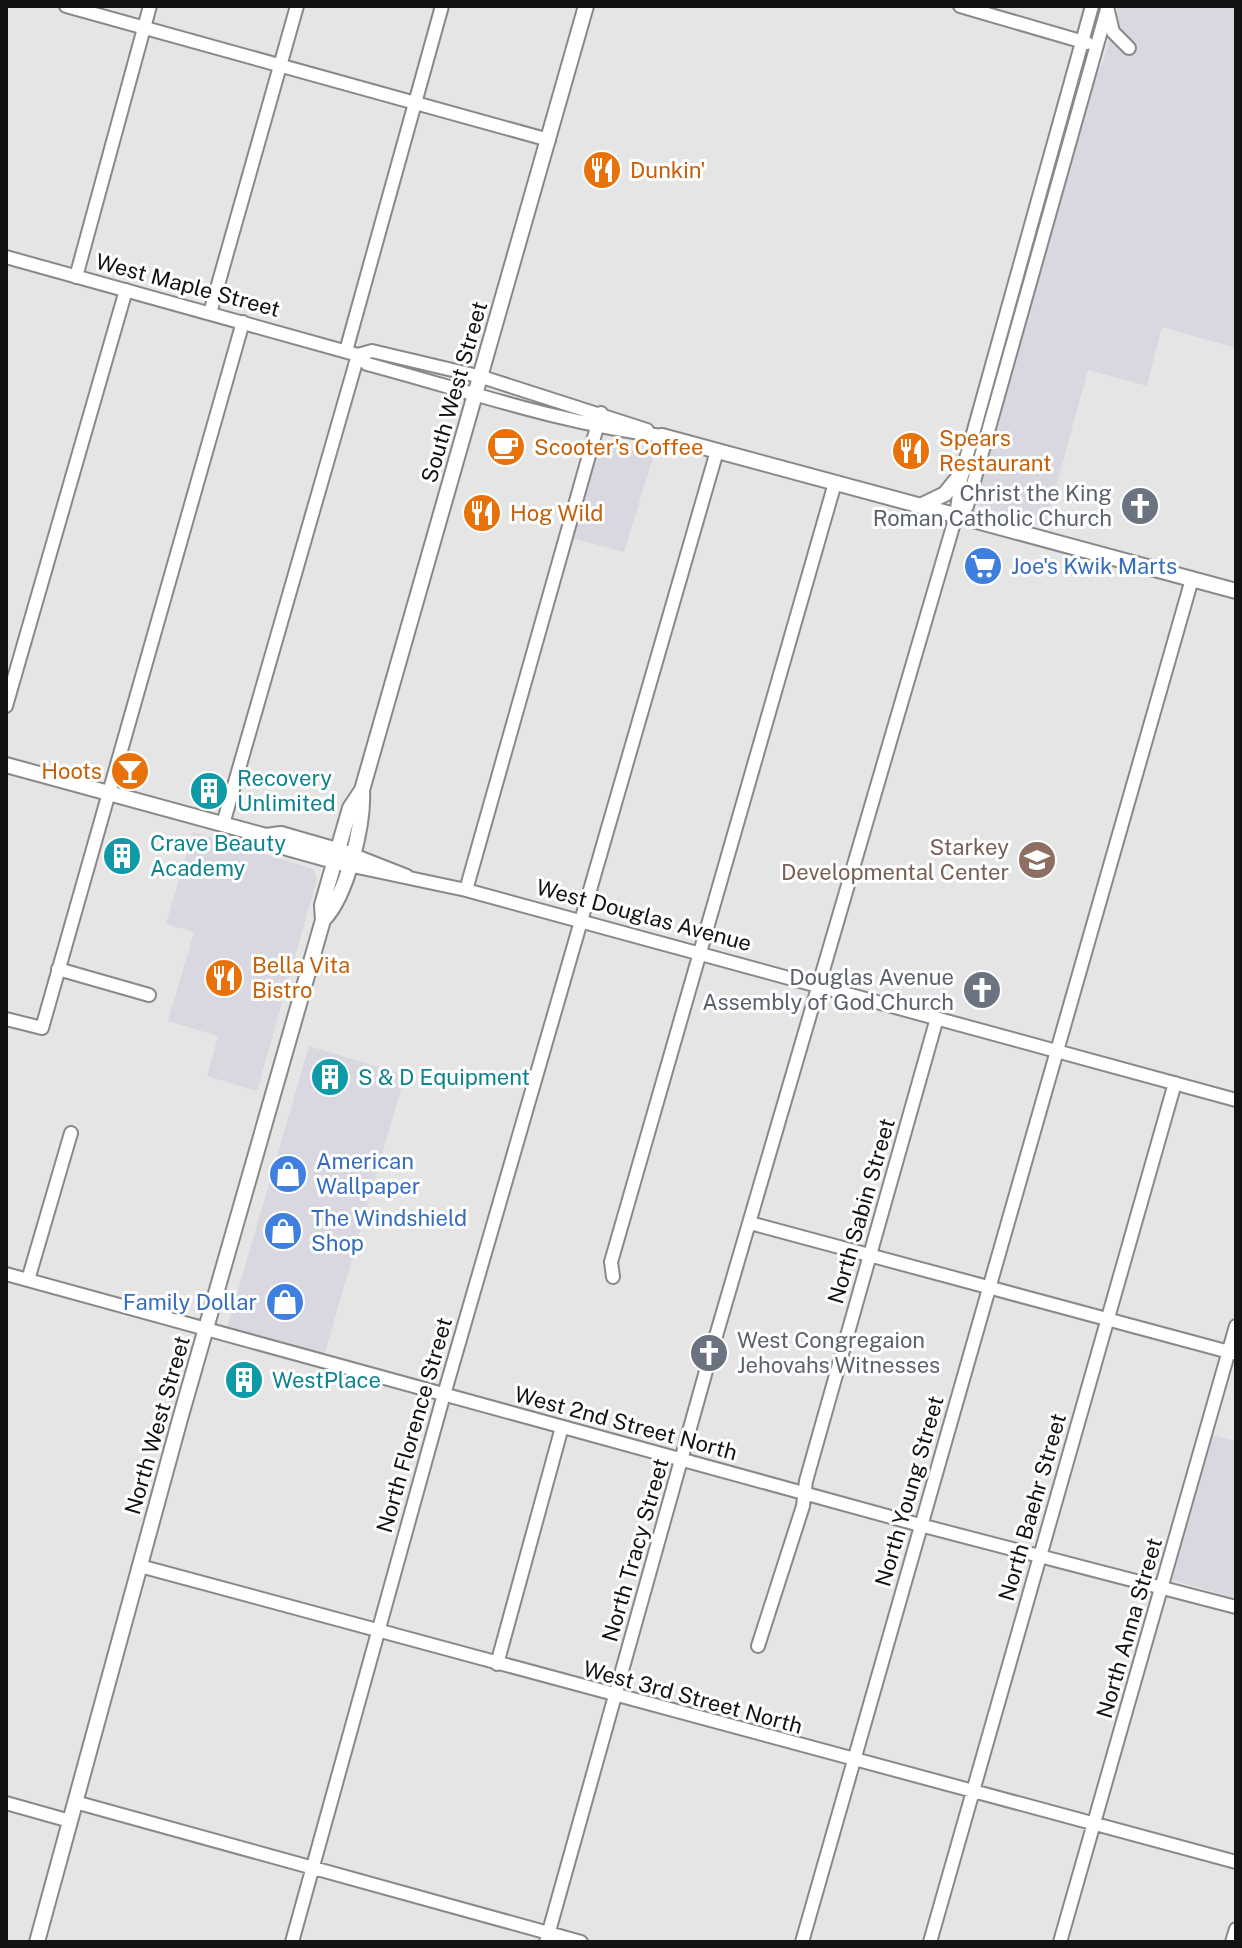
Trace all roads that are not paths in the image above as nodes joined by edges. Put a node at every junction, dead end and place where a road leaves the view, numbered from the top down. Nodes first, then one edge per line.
1 (66, 6) edge
2 (150, 6) edge
3 (297, 6) edge
4 (442, 6) edge
5 (586, 6) edge
6 (960, 6) edge
7 (1092, 6) edge
8 (1108, 6) edge
9 (144, 29) junction
10 (1082, 41) junction
11 (1097, 45) junction
12 (1129, 48) dead end
13 (280, 67) junction
14 (415, 104) junction
15 (549, 140) junction
16 (6, 257) edge
17 (76, 277) junction
18 (126, 290) junction
19 (210, 313) junction
20 (243, 322) junction
21 (352, 353) junction
22 (482, 377) junction
23 (477, 395) junction
24 (542, 395) junction
25 (538, 411) junction
26 (601, 413) junction
27 (597, 427) junction
28 (662, 436) junction
29 (717, 451) junction
30 (962, 473) junction
31 (835, 483) junction
32 (920, 506) junction
33 (956, 516) junction
34 (1192, 579) junction
35 (1236, 591) edge
36 (6, 706) edge
37 (6, 765) edge
38 (108, 793) junction
39 (223, 824) junction
40 (343, 858) junction
41 (466, 890) junction
42 (580, 921) junction
43 (700, 954) junction
44 (58, 969) junction
45 (818, 986) junction
46 (149, 995) dead end
47 (937, 1018) junction
48 (6, 1019) edge
49 (1055, 1050) junction
50 (1175, 1083) junction
51 (1236, 1100) edge
52 (71, 1133) dead end
53 (750, 1223) junction
54 (869, 1255) junction
55 (6, 1274) edge
56 (613, 1277) dead end
57 (28, 1280) junction
58 (987, 1287) junction
59 (1107, 1319) junction
60 (1236, 1326) edge
61 (206, 1330) junction
62 (1232, 1353) edge
63 (444, 1394) junction
64 (562, 1427) junction
65 (681, 1459) junction
66 (804, 1493) junction
67 (920, 1525) junction
68 (1038, 1557) junction
69 (140, 1566) junction
70 (1161, 1588) junction
71 (1236, 1607) edge
72 (377, 1631) junction
73 (758, 1646) dead end
74 (497, 1664) junction
75 (614, 1696) junction
76 (853, 1761) junction
77 (972, 1793) junction
78 (75, 1802) junction
79 (6, 1803) edge
80 (70, 1821) junction
81 (1093, 1826) junction
82 (1236, 1862) edge
83 (312, 1868) junction
84 (1236, 1929) edge
85 (548, 1938) edge
86 (37, 1942) edge
87 (292, 1942) edge
88 (581, 1942) edge
89 (802, 1942) edge
90 (930, 1942) edge
91 (1060, 1942) edge
92 (1232, 1942) edge

1 - 9 street
2 - 9 street
3 - 13 street
4 - 14 street
5 - 15 main road, South West Street
6 - 10 street
7 - 10 street
8 - 11 street
8 - 12 street
9 - 13 street
9 - 17 street
10 - 11 street
10 - 30 street
11 - 33 street
13 - 14 street
13 - 19 street
14 - 15 street
14 - 21 street
15 - 22 main road, South West Street
16 - 17 street, West Maple Street
17 - 18 street, West Maple Street
18 - 19 street, West Maple Street
18 - 36 street
19 - 20 street, West Maple Street
20 - 21 street, West Maple Street
20 - 38 street
21 - 22 street, West Maple Street
21 - 23 street, West Maple Street
21 - 39 street
22 - 23 main road, South West Street
22 - 24 street, West Maple Street
23 - 25 street, West Maple Street
23 - 40 main road, South West Street
24 - 25 street
24 - 26 street, West Maple Street
25 - 27 street, West Maple Street
26 - 27 street
26 - 28 street, West Maple Street
27 - 28 street, West Maple Street
27 - 41 street
28 - 29 main road, West Maple Street
29 - 31 main road, West Maple Street
29 - 42 street, North Florence Street
30 - 32 main road
30 - 33 street
31 - 32 main road, West Maple Street
31 - 43 street
32 - 33 main road, West Maple Street
33 - 34 main road, West Maple Street
33 - 45 street, North Tracy Street
34 - 35 main road, West Maple Street
34 - 49 street, North Young Street
37 - 38 main road, West Douglas Avenue
38 - 39 main road, West Douglas Avenue
38 - 44 street
39 - 40 main road, West Douglas Avenue
40 - 41 street, West Douglas Avenue
40 - 61 main road, North West Street
41 - 42 street, West Douglas Avenue
42 - 43 street, West Douglas Avenue
42 - 63 street, North Florence Street
43 - 45 street, West Douglas Avenue
43 - 56 street
44 - 46 street
44 - 48 street
45 - 47 street, West Douglas Avenue
45 - 53 street, North Tracy Street
47 - 49 street, West Douglas Avenue
47 - 54 street, North Sabin Street
49 - 50 street, West Douglas Avenue
49 - 58 street, North Young Street
50 - 51 street, West Douglas Avenue
50 - 59 street, North Baehr Street
52 - 57 street
53 - 54 street
53 - 65 street, North Tracy Street
54 - 58 street
54 - 66 street, North Sabin Street
55 - 57 street, West 2nd Street North
57 - 61 street, West 2nd Street North
58 - 59 street
58 - 67 street, North Young Street
59 - 62 street
59 - 68 street, North Baehr Street
60 - 62 street, North Anna Street
61 - 63 street, West 2nd Street North
61 - 69 main road, North West Street
62 - 70 street, North Anna Street
63 - 64 street, West 2nd Street North
63 - 72 street, North Florence Street
64 - 65 street, West 2nd Street North
64 - 74 street
65 - 66 street, West 2nd Street North
65 - 75 street, North Tracy Street
66 - 67 street, West 2nd Street North
66 - 73 street, North Sabin Street
67 - 68 street, West 2nd Street North
67 - 76 street, North Young Street
68 - 70 street, West 2nd Street North
68 - 77 street, North Baehr Street
69 - 72 street, West 3rd Street North
69 - 78 main road, North West Street
70 - 71 street, West 2nd Street North
70 - 81 street, North Anna Street
72 - 74 street, West 3rd Street North
72 - 83 street, North Florence Street
74 - 75 street, West 3rd Street North
75 - 76 street, West 3rd Street North
75 - 85 street, North Tracy Street
76 - 77 street, West 3rd Street North
76 - 89 street, North Young Street
77 - 81 street, West 3rd Street North
77 - 90 street, North Baehr Street
78 - 80 main road, North West Street
78 - 83 street
79 - 80 street
80 - 86 main road, North West Street
81 - 82 street, West 3rd Street North
81 - 91 street, North Anna Street
83 - 85 street
83 - 87 street, North Florence Street
84 - 92 street
85 - 88 street

